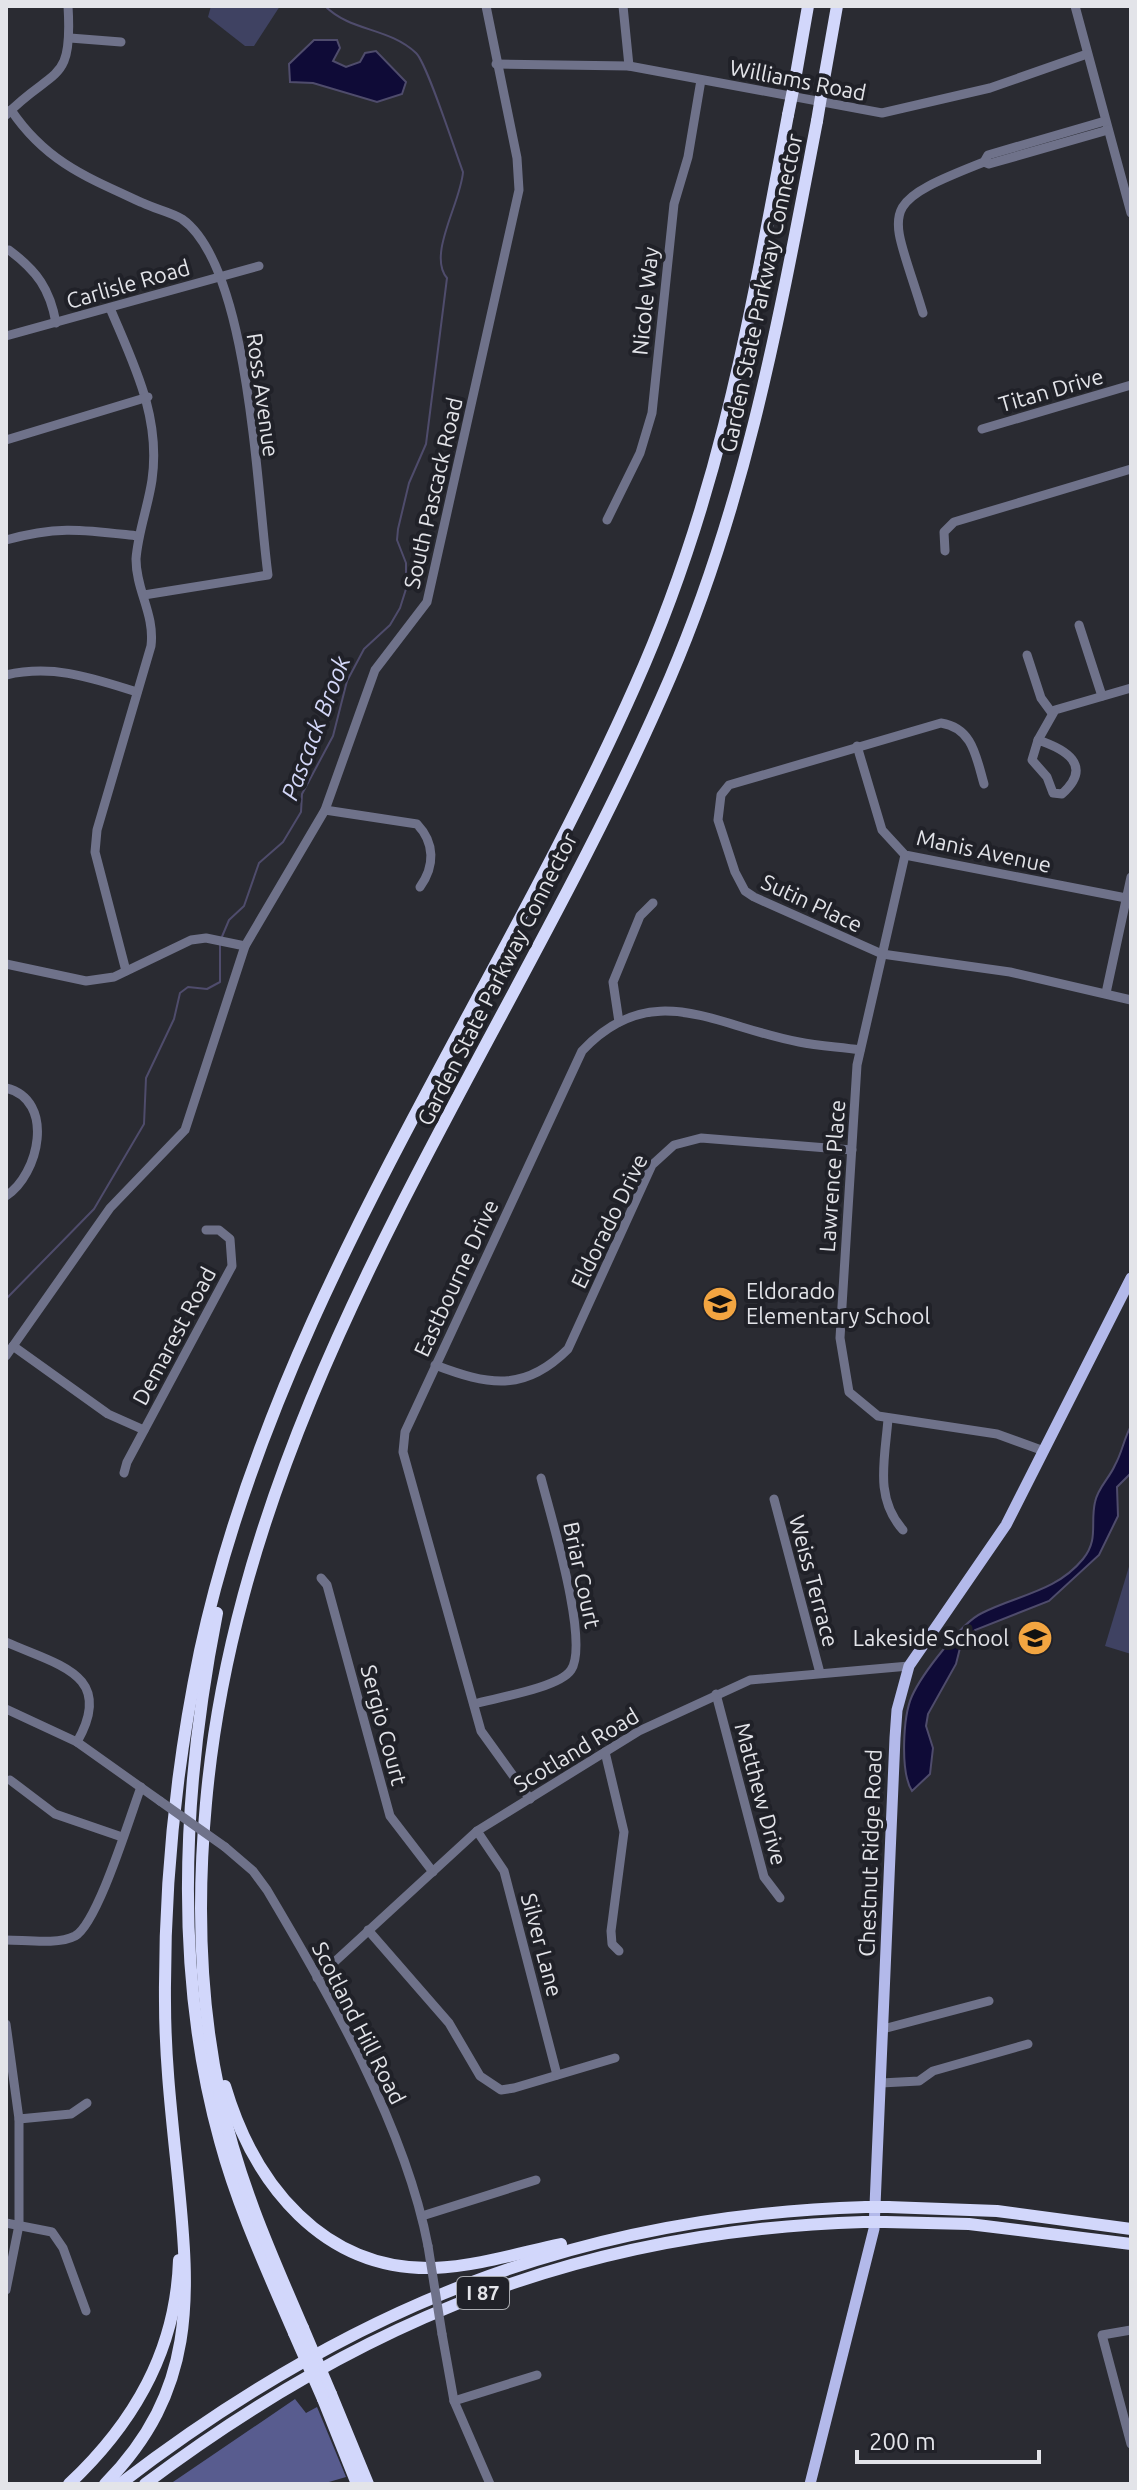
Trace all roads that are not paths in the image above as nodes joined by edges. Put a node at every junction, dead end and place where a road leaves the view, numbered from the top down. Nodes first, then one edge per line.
1 (68, 6) edge
2 (486, 6) edge
3 (623, 6) edge
4 (808, 6) edge
5 (837, 6) edge
6 (1075, 6) edge
7 (70, 38) junction
8 (121, 42) dead end
9 (1087, 54) junction
10 (496, 64) junction
11 (629, 66) junction
12 (701, 80) junction
13 (8, 112) edge
14 (1106, 126) junction
15 (1131, 213) edge
16 (9, 250) dead end
17 (259, 266) dead end
18 (219, 277) junction
19 (110, 308) junction
20 (923, 313) dead end
21 (56, 323) junction
22 (6, 336) edge
23 (1131, 385) edge
24 (148, 397) junction
25 (982, 429) dead end
26 (6, 440) edge
27 (1131, 469) edge
28 (607, 520) dead end
29 (138, 536) junction
30 (6, 540) edge
31 (945, 551) dead end
32 (144, 595) junction
33 (1079, 625) dead end
34 (1027, 655) dead end
35 (6, 675) edge
36 (1131, 688) edge
37 (137, 692) junction
38 (1102, 696) junction
39 (1052, 713) junction
40 (1038, 740) junction
41 (857, 746) junction
42 (984, 784) dead end
43 (325, 810) junction
44 (905, 855) junction
45 (1131, 877) edge
46 (420, 887) dead end
47 (1126, 898) junction
48 (653, 903) dead end
49 (245, 946) junction
50 (882, 954) junction
51 (6, 964) edge
52 (126, 971) junction
53 (1106, 993) junction
54 (1131, 1000) edge
55 (619, 1022) junction
56 (860, 1050) junction
57 (6, 1088) edge
58 (852, 1150) junction
59 (6, 1196) edge
60 (206, 1230) dead end
61 (1131, 1278) edge
62 (13, 1346) junction
63 (6, 1356) edge
64 (435, 1365) junction
65 (888, 1419) junction
66 (144, 1430) junction
67 (1044, 1451) junction
68 (124, 1473) dead end
69 (541, 1478) dead end
70 (245, 1489) junction
71 (774, 1499) dead end
72 (903, 1530) dead end
73 (321, 1578) dead end
74 (6, 1642) edge
75 (909, 1666) junction
76 (820, 1673) junction
77 (716, 1694) junction
78 (474, 1704) junction
79 (6, 1709) edge
80 (77, 1742) junction
81 (605, 1752) junction
82 (10, 1780) dead end
83 (141, 1787) junction
84 (530, 1799) junction
85 (477, 1831) junction
86 (122, 1837) junction
87 (433, 1872) junction
88 (780, 1898) dead end
89 (368, 1930) junction
90 (6, 1940) edge
91 (619, 1951) dead end
92 (202, 1965) junction
93 (317, 1978) junction
94 (989, 2001) dead end
95 (6, 2024) edge
96 (883, 2029) junction
97 (1028, 2044) dead end
98 (615, 2058) dead end
99 (557, 2075) junction
100 (881, 2083) junction
101 (87, 2103) dead end
102 (19, 2119) junction
103 (536, 2180) dead end
104 (180, 2201) junction
105 (422, 2216) junction
106 (6, 2223) edge
107 (19, 2225) junction
108 (1131, 2229) edge
109 (645, 2231) junction
110 (1131, 2244) edge
111 (6, 2290) edge
112 (86, 2311) dead end
113 (299, 2330) junction
114 (1131, 2330) edge
115 (537, 2375) dead end
116 (327, 2397) junction
117 (454, 2401) junction
118 (1131, 2444) edge
119 (69, 2484) edge
120 (105, 2484) edge
121 (120, 2484) edge
122 (145, 2484) edge
123 (357, 2484) edge
124 (368, 2484) edge
125 (490, 2484) edge
126 (810, 2484) edge

1 - 7 street
2 - 10 street, South Pascack Road
3 - 11 street
4 - 70 highway, Garden State Parkway Connector, bridge
5 - 92 highway, Garden State Parkway Connector, bridge
6 - 9 street
7 - 8 street
7 - 13 street
9 - 12 street, Williams Road
9 - 14 street
10 - 11 street, Williams Road
10 - 43 street, South Pascack Road
11 - 12 street, Williams Road
12 - 28 street, Nicole Way
13 - 18 street, Ross Avenue
14 - 15 street
14 - 20 street
16 - 21 street
17 - 18 street, Carlisle Road
18 - 19 street, Carlisle Road
18 - 32 street, Ross Avenue
19 - 21 street, Carlisle Road
19 - 24 street
21 - 22 street, Carlisle Road
23 - 25 street, Titan Drive
24 - 26 street
24 - 29 street
27 - 31 street
29 - 30 street
29 - 32 street
32 - 37 street
33 - 38 street
34 - 39 street
35 - 37 street
36 - 38 street
37 - 52 street
38 - 39 street
39 - 40 street
40 - 40 street
41 - 42 street, Sutin Place
41 - 44 street, Manis Avenue
41 - 50 street, Sutin Place
43 - 46 street
43 - 49 street, South Pascack Road
44 - 47 street, Manis Avenue
44 - 50 street, Lawrence Place
45 - 47 street
47 - 53 street
48 - 55 street
49 - 52 street
49 - 62 street, South Pascack Road
50 - 53 street, Sutin Place
50 - 56 street, Lawrence Place
51 - 52 street
53 - 54 street, Sutin Place
55 - 56 street, Eastbourne Drive
55 - 64 street, Eastbourne Drive
56 - 58 street, Lawrence Place
57 - 59 street
58 - 64 street, Eldorado Drive
58 - 65 street, Lawrence Place
60 - 66 street, Demarest Road
61 - 67 main road, Chestnut Ridge Road
62 - 63 street, South Pascack Road
62 - 66 street
64 - 78 street, Eastbourne Drive
65 - 67 street, Lawrence Place
65 - 72 street
66 - 68 street, Demarest Road
67 - 75 main road, Chestnut Ridge Road
69 - 78 street, Briar Court
70 - 104 highway
70 - 113 highway
71 - 76 street, Weiss Terrace
73 - 87 street, Sergio Court
74 - 80 street
75 - 76 street, Scotland Road
75 - 96 main road, Chestnut Ridge Road
76 - 77 street, Scotland Road
77 - 81 street, Scotland Road
77 - 88 street, Matthew Drive
78 - 84 street, Eastbourne Drive
79 - 80 street, Scotland Hill Road
80 - 83 street, Scotland Hill Road
81 - 84 street, Scotland Road
81 - 91 street
82 - 86 street
83 - 86 street
83 - 93 street, Scotland Hill Road, bridge
84 - 85 street, Scotland Road
85 - 87 street, Scotland Road
85 - 99 street, Silver Lane
86 - 90 street
87 - 89 street, Scotland Road
89 - 93 street, Scotland Road
89 - 99 street
92 - 109 highway
92 - 113 highway
93 - 105 street, Scotland Hill Road
94 - 96 street
95 - 102 street
96 - 100 main road, Chestnut Ridge Road
97 - 100 street
98 - 99 street
100 - 126 main road, Chestnut Ridge Road
101 - 102 street
102 - 107 street
103 - 105 street
104 - 119 highway
104 - 120 highway
105 - 117 street, Scotland Hill Road, bridge
106 - 107 street
107 - 111 street
107 - 112 street
108 - 109 highway, I 87, bridge
109 - 121 highway, I 87
110 - 122 highway, I 87, bridge
113 - 116 highway, bridge
114 - 118 street
115 - 117 street
116 - 123 highway
116 - 124 highway
117 - 125 street, Scotland Hill Road

